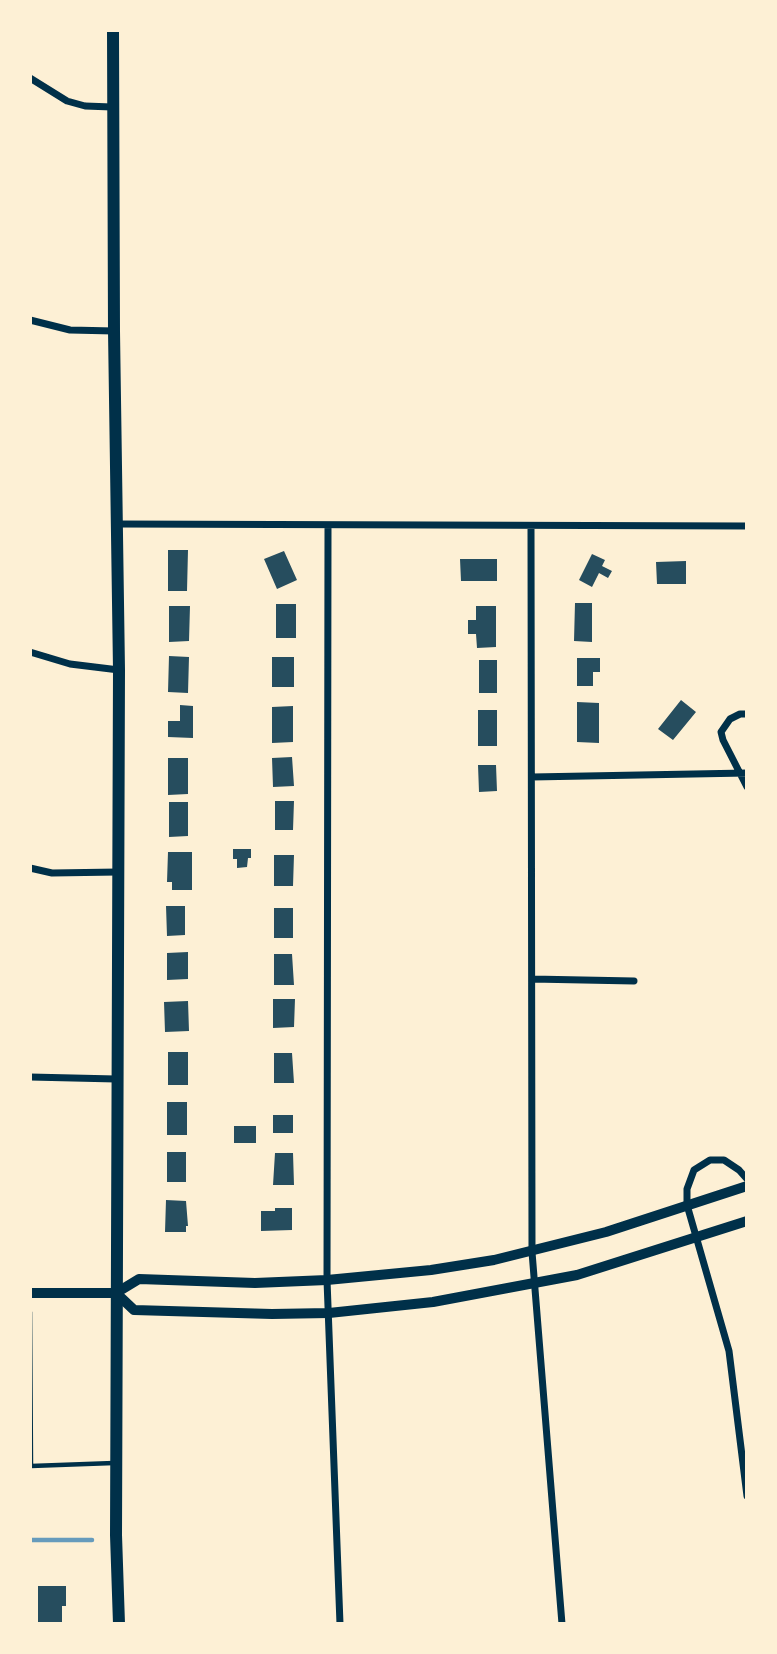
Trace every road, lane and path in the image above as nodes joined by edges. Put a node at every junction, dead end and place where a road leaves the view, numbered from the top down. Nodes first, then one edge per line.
1 (113, 30) edge
2 (30, 78) edge
3 (112, 107) junction
4 (30, 320) edge
5 (114, 331) junction
6 (117, 524) junction
7 (328, 525) junction
8 (531, 526) junction
9 (747, 526) edge
10 (30, 652) edge
11 (119, 670) junction
12 (747, 714) edge
13 (744, 774) edge
14 (532, 777) junction
15 (747, 787) edge
16 (30, 868) edge
17 (118, 872) junction
18 (533, 979) junction
19 (634, 981) dead end
20 (30, 1077) edge
21 (116, 1079) junction
22 (747, 1179) edge
23 (747, 1186) edge
24 (687, 1205) junction
25 (747, 1221) edge
26 (697, 1237) junction
27 (532, 1252) junction
28 (327, 1280) junction
29 (533, 1284) junction
30 (30, 1293) edge
31 (116, 1293) junction
32 (30, 1312) edge
33 (329, 1313) junction
34 (116, 1462) junction
35 (747, 1496) edge
36 (120, 1624) edge
37 (340, 1624) edge
38 (562, 1624) edge

1 - 3 main road
2 - 3 street
3 - 5 main road
4 - 5 street
5 - 6 main road
6 - 7 street
6 - 11 main road
7 - 8 street
7 - 28 street
8 - 9 street
8 - 14 street
10 - 11 street
11 - 17 main road
12 - 13 street
13 - 14 street
13 - 15 street
14 - 18 street
16 - 17 street
17 - 21 main road
18 - 19 street
18 - 27 street
20 - 21 street
21 - 31 main road
22 - 24 street
23 - 24 street
24 - 26 street
24 - 27 street
25 - 26 street
26 - 29 street
26 - 35 street
27 - 28 street
27 - 29 street
28 - 31 street
28 - 33 street
29 - 33 street
29 - 38 street
30 - 31 street
31 - 33 street
31 - 34 main road
32 - 34 lane
33 - 37 street
34 - 36 main road

